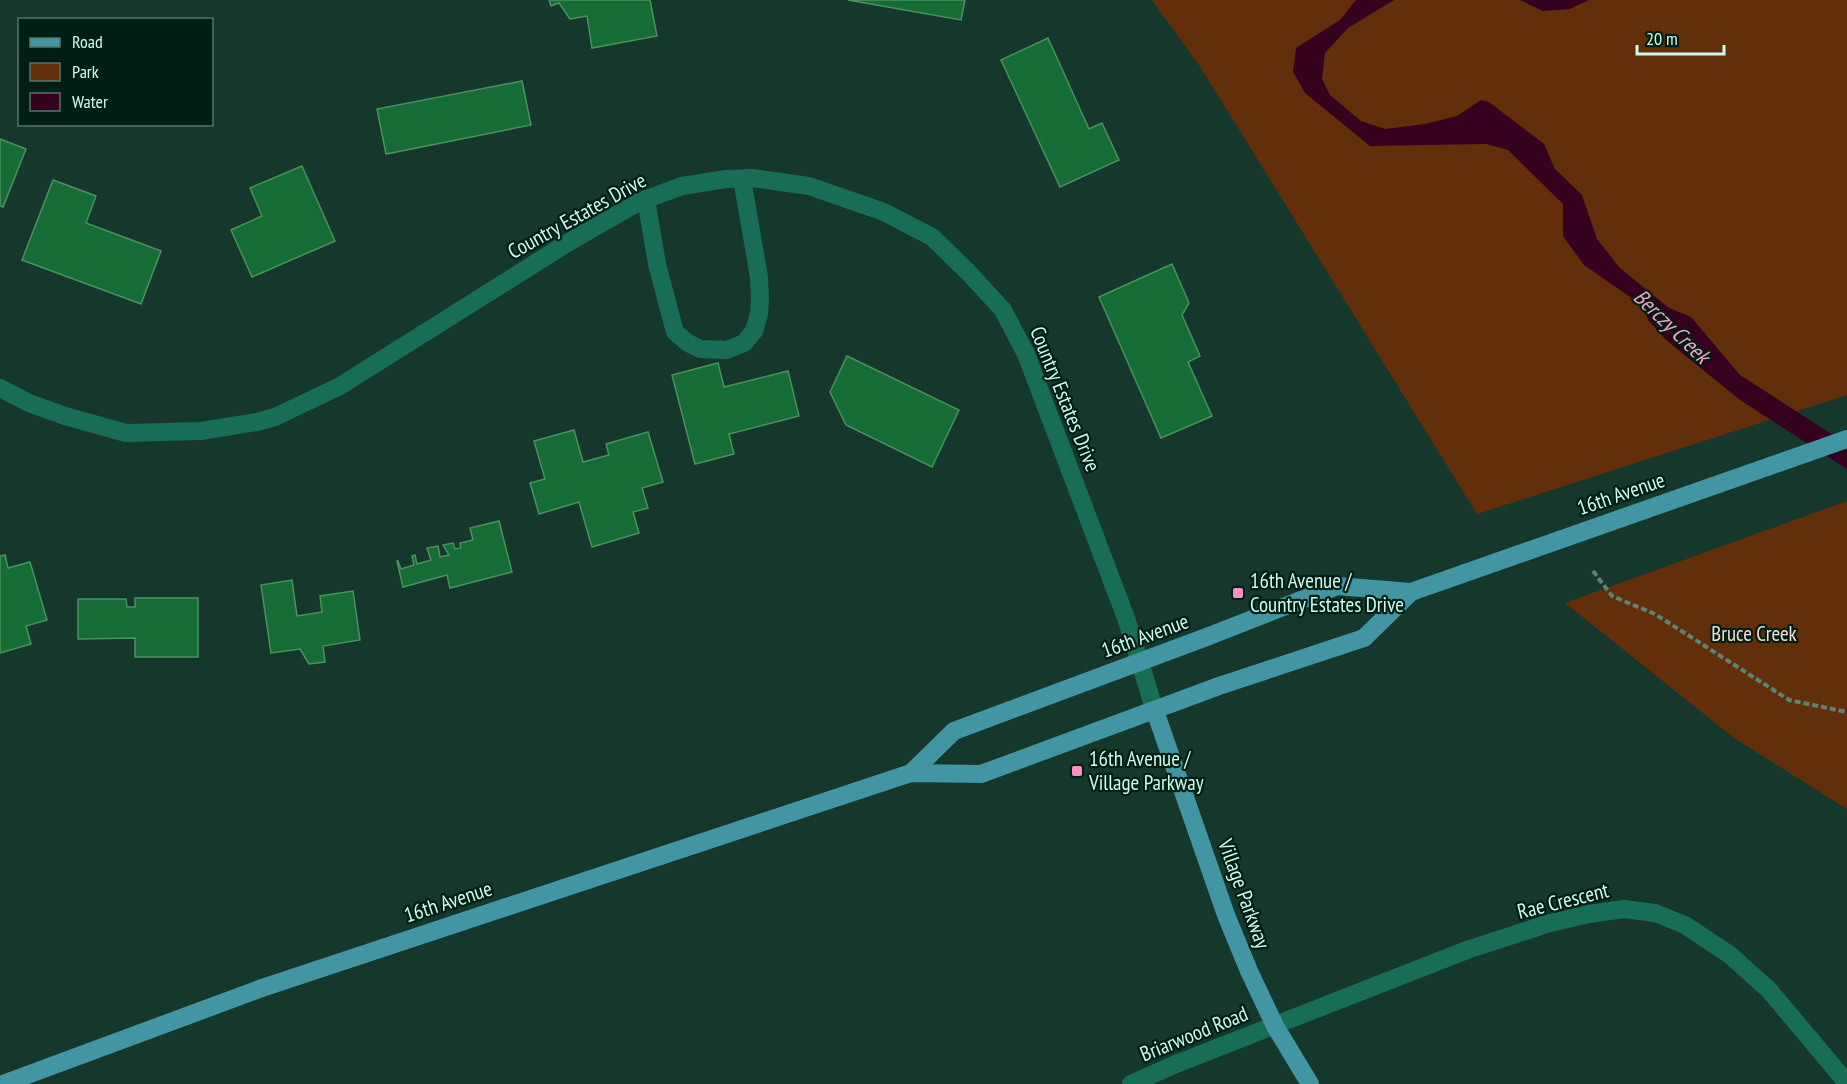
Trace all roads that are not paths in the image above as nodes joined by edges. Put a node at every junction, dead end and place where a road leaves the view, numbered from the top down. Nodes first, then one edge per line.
1 (742, 179) junction
2 (646, 199) junction
3 (0, 388) edge
4 (1847, 439) edge
5 (1411, 592) junction
6 (1140, 662) junction
7 (1155, 711) junction
8 (911, 772) junction
9 (1275, 1026) junction
10 (1847, 1083) edge
11 (3, 1084) edge
12 (1131, 1084) edge
13 (1310, 1084) edge

1 - 2 street, Country Estates Drive
1 - 2 street
1 - 6 street, Country Estates Drive
2 - 3 street, Country Estates Drive
4 - 5 main road, 16th Avenue
5 - 6 main road, 16th Avenue
5 - 7 main road, 16th Avenue
6 - 7 street, Country Estates Drive
6 - 8 main road, 16th Avenue
7 - 8 main road, 16th Avenue
7 - 9 main road, Village Parkway
8 - 11 main road, 16th Avenue
9 - 10 street, Rae Crescent
9 - 12 street, Briarwood Road
9 - 13 main road, Village Parkway

